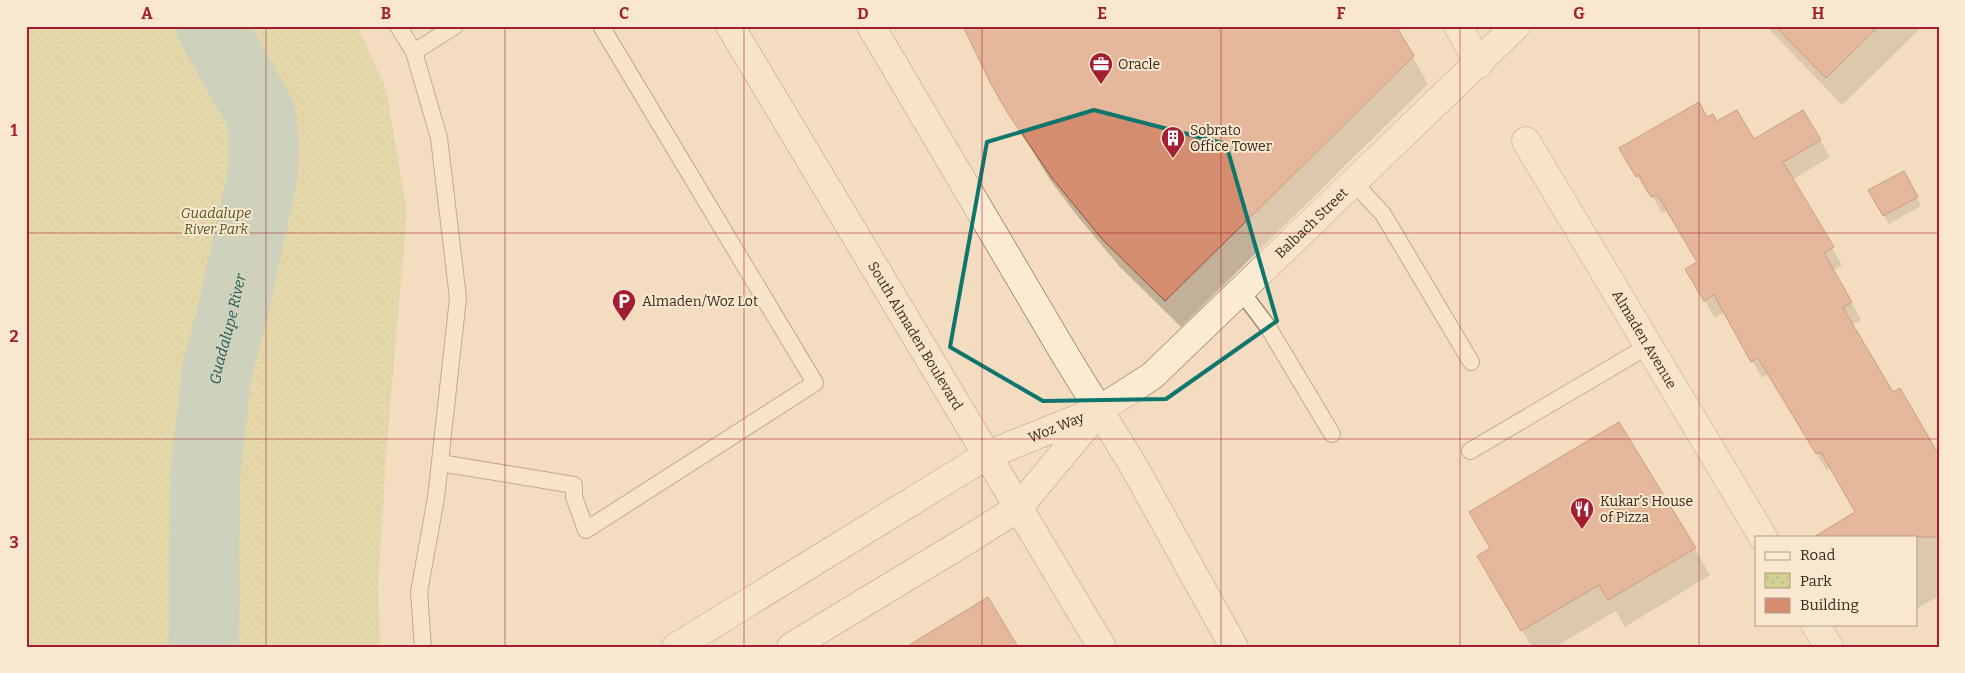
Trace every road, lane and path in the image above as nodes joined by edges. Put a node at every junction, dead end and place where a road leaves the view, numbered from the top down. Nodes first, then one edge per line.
1 (398, 26) edge
2 (454, 26) edge
3 (601, 26) edge
4 (730, 26) edge
5 (871, 26) edge
6 (1458, 26) edge
7 (1516, 26) edge
8 (414, 52) junction
9 (1478, 64) junction
10 (1526, 141) dead end
11 (1354, 183) junction
12 (1241, 292) junction
13 (1648, 346) junction
14 (1471, 362) dead end
15 (1100, 410) junction
16 (1332, 434) dead end
17 (1470, 451) dead end
18 (987, 455) junction
19 (440, 463) junction
20 (1018, 508) junction
21 (1762, 536) edge
22 (1816, 626) edge
23 (423, 647) edge
24 (676, 647) edge
25 (791, 647) edge
26 (1102, 647) edge
27 (1234, 647) edge
28 (1829, 647) edge

1 - 8 lane
2 - 8 lane
3 - 19 lane
4 - 18 street, South Almaden Boulevard
5 - 15 street
6 - 9 street
7 - 9 street, Balbach Street
8 - 19 lane
9 - 11 street, Balbach Street
10 - 13 street, Almaden Avenue
11 - 12 street, Balbach Street
11 - 14 lane
12 - 15 street, Balbach Street
12 - 16 lane
13 - 17 lane
13 - 21 street, Almaden Avenue
15 - 18 street, Woz Way
15 - 20 street, Woz Way
15 - 27 street
18 - 20 street, South Almaden Boulevard
18 - 24 street, Woz Way
19 - 23 lane
20 - 25 street, Woz Way
20 - 26 street, South Almaden Boulevard
22 - 28 street

